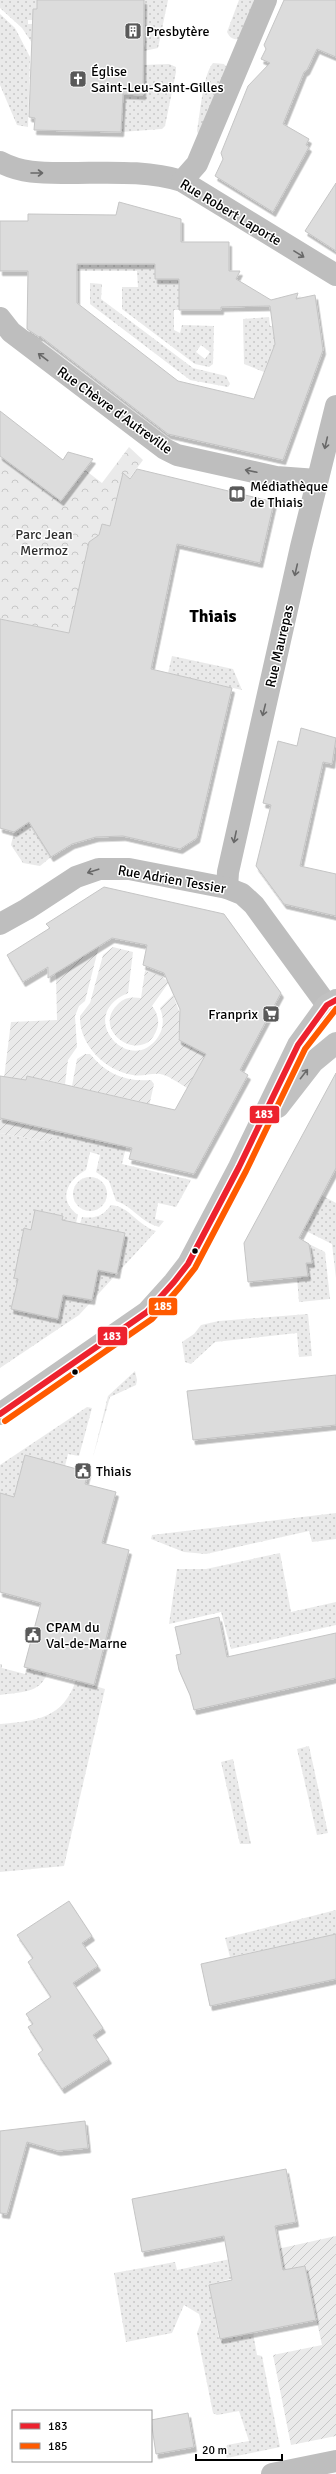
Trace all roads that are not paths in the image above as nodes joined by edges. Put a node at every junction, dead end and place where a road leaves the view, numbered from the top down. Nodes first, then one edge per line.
1 (266, 0) edge
2 (0, 162) edge
3 (182, 181) junction
4 (336, 275) edge
5 (0, 318) edge
6 (336, 406) edge
7 (318, 480) junction
8 (227, 888) junction
9 (0, 924) edge
10 (331, 1003) edge
11 (336, 1042) edge
12 (254, 1138) junction
13 (0, 1414) edge
14 (336, 2461) edge
15 (272, 2474) edge

1 - 3 street
2 -> 3 street, Rue Robert Laporte
3 -> 4 street, Rue Robert Laporte
7 -> 5 street, Rue Chèvre d'Autreville
6 -> 7 street, Rue Maurepas
7 -> 8 street, Rue Maurepas
8 -> 9 street, Rue Adrien Tessier
8 - 10 street, Rue Adrien Tessier
10 - 12 main road
12 -> 11 main road
12 - 13 main road
14 - 15 street

